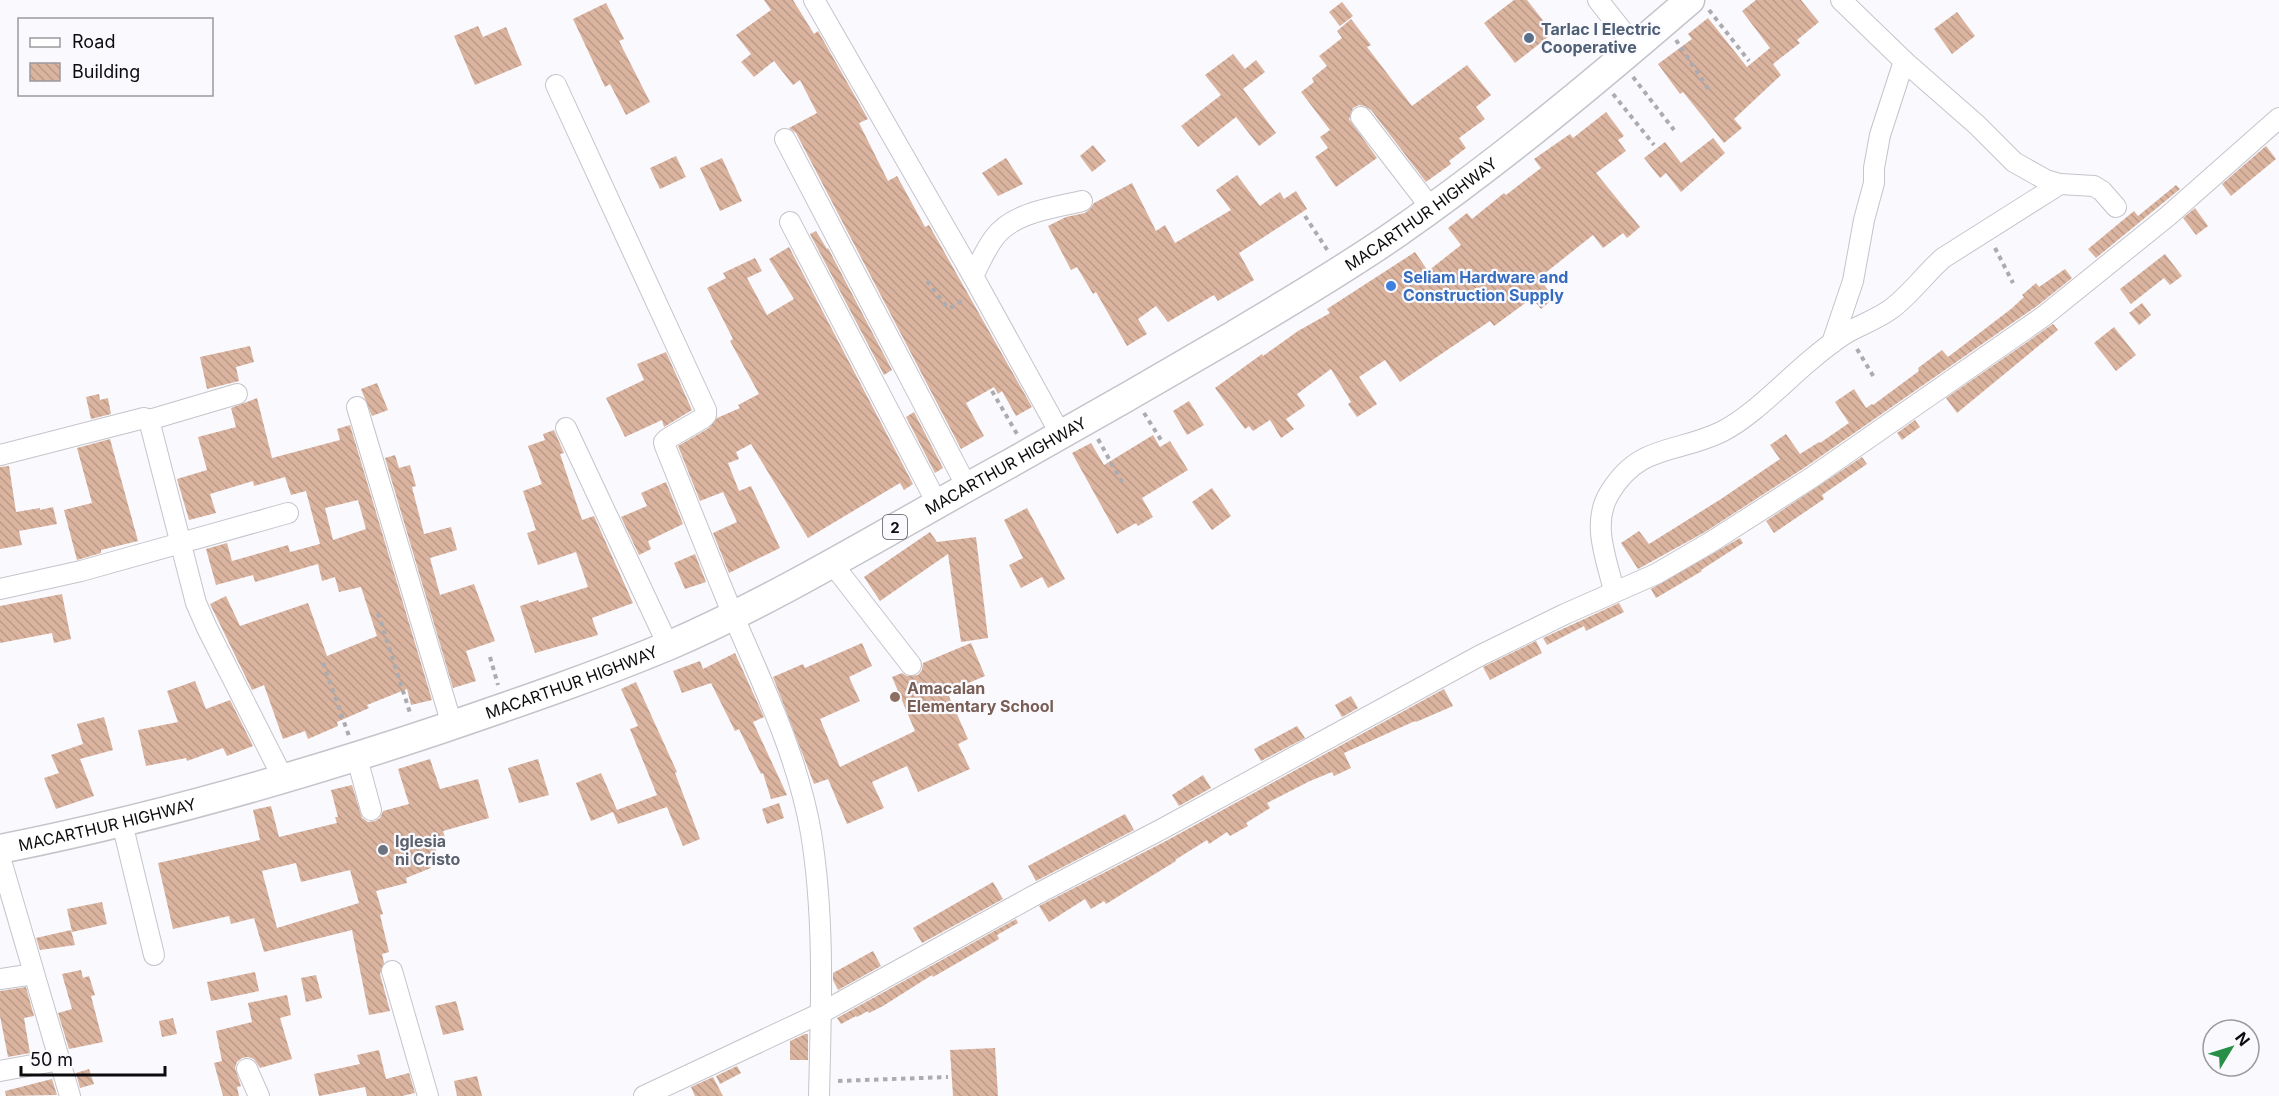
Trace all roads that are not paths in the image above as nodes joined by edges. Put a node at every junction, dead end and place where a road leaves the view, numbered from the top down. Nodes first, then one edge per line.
1 (814, 0) edge
2 (1598, 0) edge
3 (1841, 0) edge
4 (1699, 4) edge
5 (1904, 61) junction
6 (1618, 62) junction
7 (556, 85) dead end
8 (1361, 117) dead end
9 (2279, 118) edge
10 (785, 139) dead end
11 (2060, 184) junction
12 (1082, 201) dead end
13 (2116, 207) dead end
14 (1431, 208) junction
15 (790, 222) dead end
16 (977, 283) junction
17 (1840, 338) junction
18 (237, 394) dead end
19 (357, 407) dead end
20 (149, 420) junction
21 (566, 428) dead end
22 (1061, 435) junction
23 (0, 455) edge
24 (967, 487) junction
25 (937, 504) junction
26 (288, 513) dead end
27 (182, 543) junction
28 (831, 562) junction
29 (0, 589) edge
30 (1614, 591) junction
31 (733, 615) junction
32 (668, 645) junction
33 (911, 665) dead end
34 (452, 725) junction
35 (357, 758) junction
36 (284, 780) junction
37 (371, 810) dead end
38 (122, 823) junction
39 (0, 849) edge
40 (0, 857) edge
41 (154, 955) dead end
42 (392, 971) dead end
43 (33, 974) junction
44 (0, 980) edge
45 (821, 1013) junction
46 (60, 1060) junction
47 (247, 1069) dead end
48 (0, 1071) edge
49 (819, 1089) edge
50 (70, 1096) edge
51 (259, 1096) edge
52 (428, 1096) edge
53 (644, 1096) edge

1 - 16 street
2 - 6 street
3 - 5 street
4 - 6 highway, MACARTHUR HIGHWAY / 2
5 - 11 street
5 - 17 street
6 - 14 highway, MACARTHUR HIGHWAY / 2
7 - 31 street
8 - 14 street
9 - 30 street
10 - 24 street
11 - 13 street
11 - 17 street
12 - 16 street
14 - 22 highway, MACARTHUR HIGHWAY / 2
15 - 25 street
16 - 22 street
17 - 30 street
18 - 20 street
19 - 34 street
20 - 23 street
20 - 27 street
21 - 32 street
22 - 24 highway, MACARTHUR HIGHWAY / 2
24 - 25 highway, MACARTHUR HIGHWAY / 2
25 - 28 highway, MACARTHUR HIGHWAY / 2
26 - 27 street
27 - 29 street
27 - 36 street
28 - 31 highway, MACARTHUR HIGHWAY / 2
28 - 33 street
30 - 45 street
31 - 32 highway, MACARTHUR HIGHWAY / 2
31 - 45 street
32 - 34 highway, MACARTHUR HIGHWAY / 2
34 - 35 highway, MACARTHUR HIGHWAY / 2
35 - 36 highway, MACARTHUR HIGHWAY / 2
35 - 37 street
36 - 38 highway, MACARTHUR HIGHWAY / 2
38 - 39 highway, MACARTHUR HIGHWAY / 2
38 - 41 street
40 - 43 street
42 - 52 street
43 - 44 street
43 - 46 street
45 - 49 street
45 - 53 street
46 - 48 street
46 - 50 street
47 - 51 street

